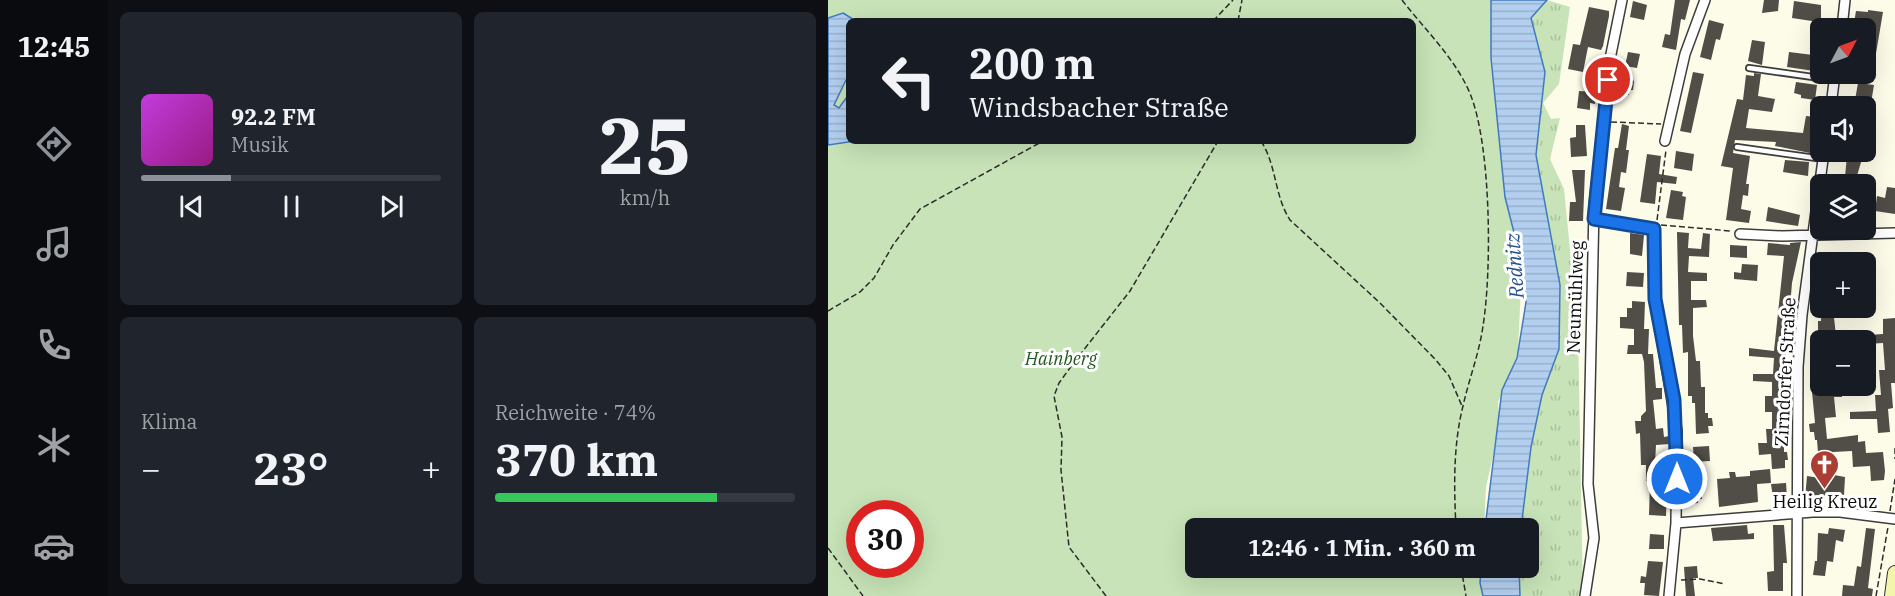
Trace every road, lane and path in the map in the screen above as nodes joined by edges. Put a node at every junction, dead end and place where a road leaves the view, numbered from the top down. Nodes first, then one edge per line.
1 (1233, 0) edge
2 (1242, 0) edge
3 (1402, 0) edge
4 (1622, 0) edge
5 (1705, 0) edge
6 (1845, 0) edge
7 (1215, 18) edge
8 (1239, 18) edge
9 (1843, 18) edge
10 (1749, 68) dead end
11 (1810, 74) edge
12 (1602, 122) junction
13 (1668, 124) junction
14 (1665, 141) joint
15 (1037, 144) edge
16 (1216, 144) edge
17 (1261, 144) edge
18 (1737, 147) dead end
19 (1810, 154) edge
20 (1594, 219) junction
21 (1728, 230) dead end
22 (1876, 233) edge
23 (1895, 233) edge
24 (1740, 234) dead end
25 (1810, 235) edge
26 (1811, 240) edge
27 (828, 311) edge
28 (1462, 408) junction
29 (1895, 448) edge
30 (1895, 459) edge
31 (1895, 479) edge
32 (1797, 512) junction
33 (1455, 518) edge
34 (1892, 519) edge
35 (1676, 523) junction
36 (828, 548) edge
37 (1895, 573) edge
38 (1463, 578) edge
39 (1671, 580) junction
40 (1725, 584) dead end
41 (863, 596) edge
42 (1106, 596) edge
43 (1466, 596) edge
44 (1585, 596) edge
45 (1670, 596) edge
46 (1797, 596) edge
47 (1876, 596) edge
48 (1892, 596) edge

1 - 7 path
2 - 8 path
3 - 28 path
4 - 12 street, Neumühlweg
5 - 13 street
6 - 9 street
10 - 11 lane
12 - 13 path
12 - 20 street, Neumühlweg
13 - 14 street
14 - 21 path
15 - 27 path
16 - 42 path
17 - 28 path
18 - 19 lane
20 - 35 street
20 - 44 street, Neumühlweg
22 - 23 street
24 - 25 street
26 - 32 street, Zirndorfer Straße
28 - 33 path
29 - 30 path
31 - 34 path
32 - 34 street
32 - 35 street
32 - 46 street, Zirndorfer Straße
34 - 47 path
35 - 39 street
36 - 41 path
37 - 48 main road
38 - 43 path
39 - 40 path
39 - 45 street

